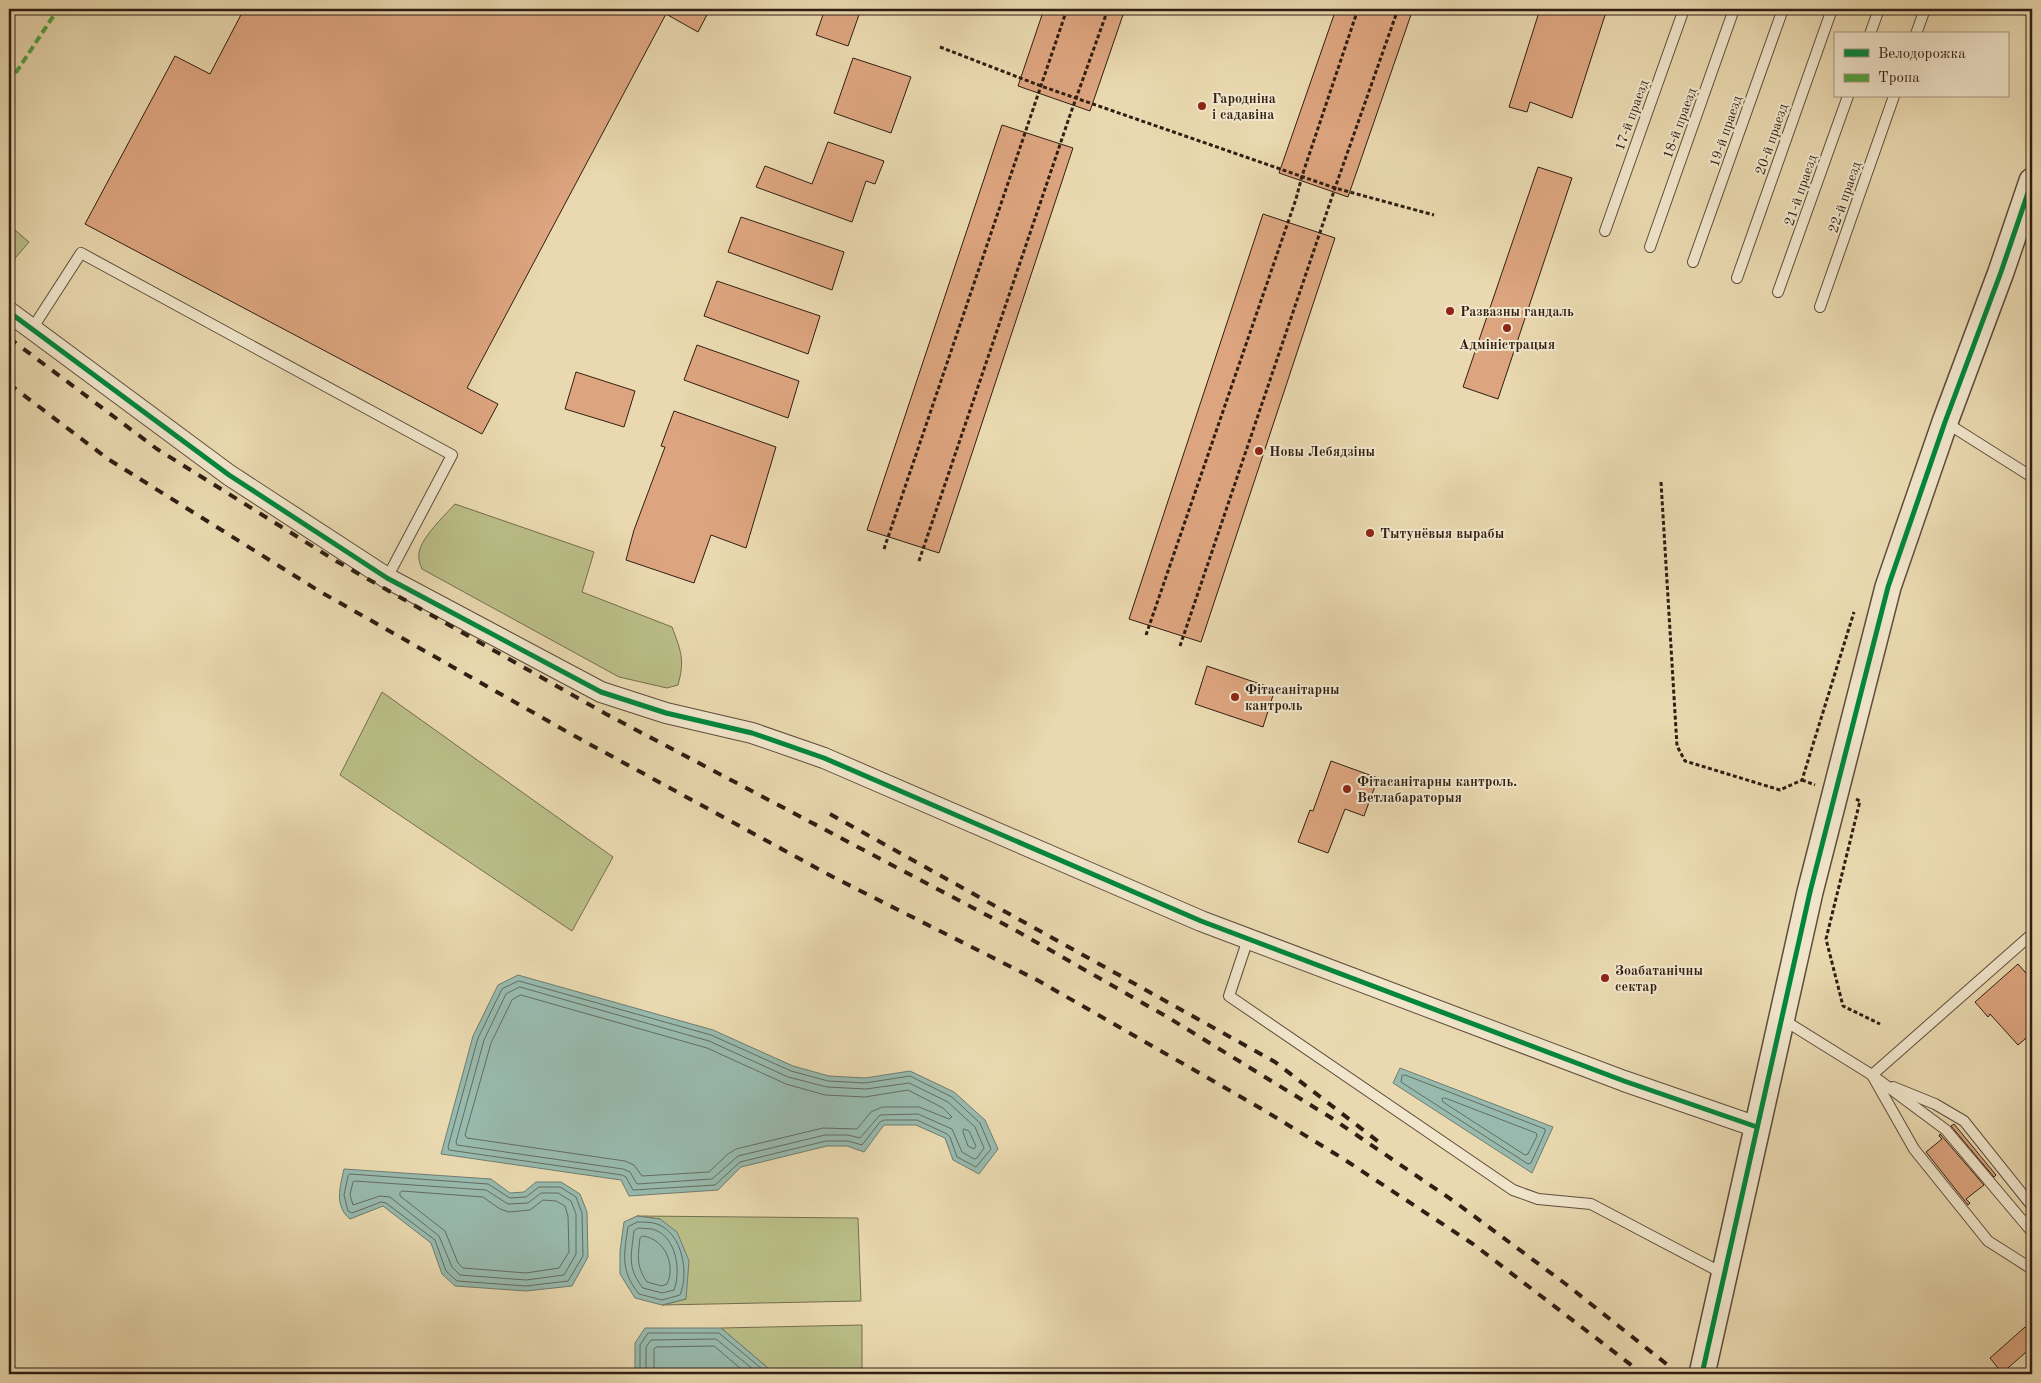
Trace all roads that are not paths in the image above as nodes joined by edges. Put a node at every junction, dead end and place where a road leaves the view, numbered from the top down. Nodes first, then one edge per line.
1 (1684, 9) edge
2 (1734, 9) edge
3 (1783, 9) edge
4 (1832, 9) edge
5 (1879, 9) edge
6 (1925, 9) edge
7 (1871, 32) edge
8 (1917, 32) edge
9 (1847, 98) edge
10 (1893, 98) edge
11 (2032, 181) edge
12 (1605, 231) dead end
13 (1650, 247) dead end
14 (1693, 262) dead end
15 (1736, 278) dead end
16 (1778, 292) dead end
17 (1820, 307) dead end
18 (9, 312) edge
19 (32, 329) junction
20 (1944, 422) junction
21 (2032, 477) edge
22 (387, 578) junction
23 (2032, 934) edge
24 (1248, 939) junction
25 (1780, 1018) junction
26 (1875, 1078) junction
27 (1757, 1127) junction
28 (2032, 1206) edge
29 (2032, 1232) edge
30 (2032, 1269) edge
31 (1724, 1275) junction
32 (1702, 1374) edge

1 - 12 lane, 17-й праезд
2 - 13 lane, 18-й праезд
3 - 14 lane, 19-й праезд
4 - 15 lane, 20-й праезд
5 - 7 lane
6 - 8 lane
9 - 16 lane, 21-й праезд
10 - 17 lane, 22-й праезд
11 - 20 street
18 - 19 street
19 - 22 street
19 - 22 lane
20 - 21 lane
20 - 25 street
22 - 24 street
23 - 26 lane
24 - 27 street
24 - 31 lane
25 - 26 lane
25 - 27 street
26 - 28 lane
26 - 29 lane
26 - 30 lane
27 - 31 street
31 - 32 street

